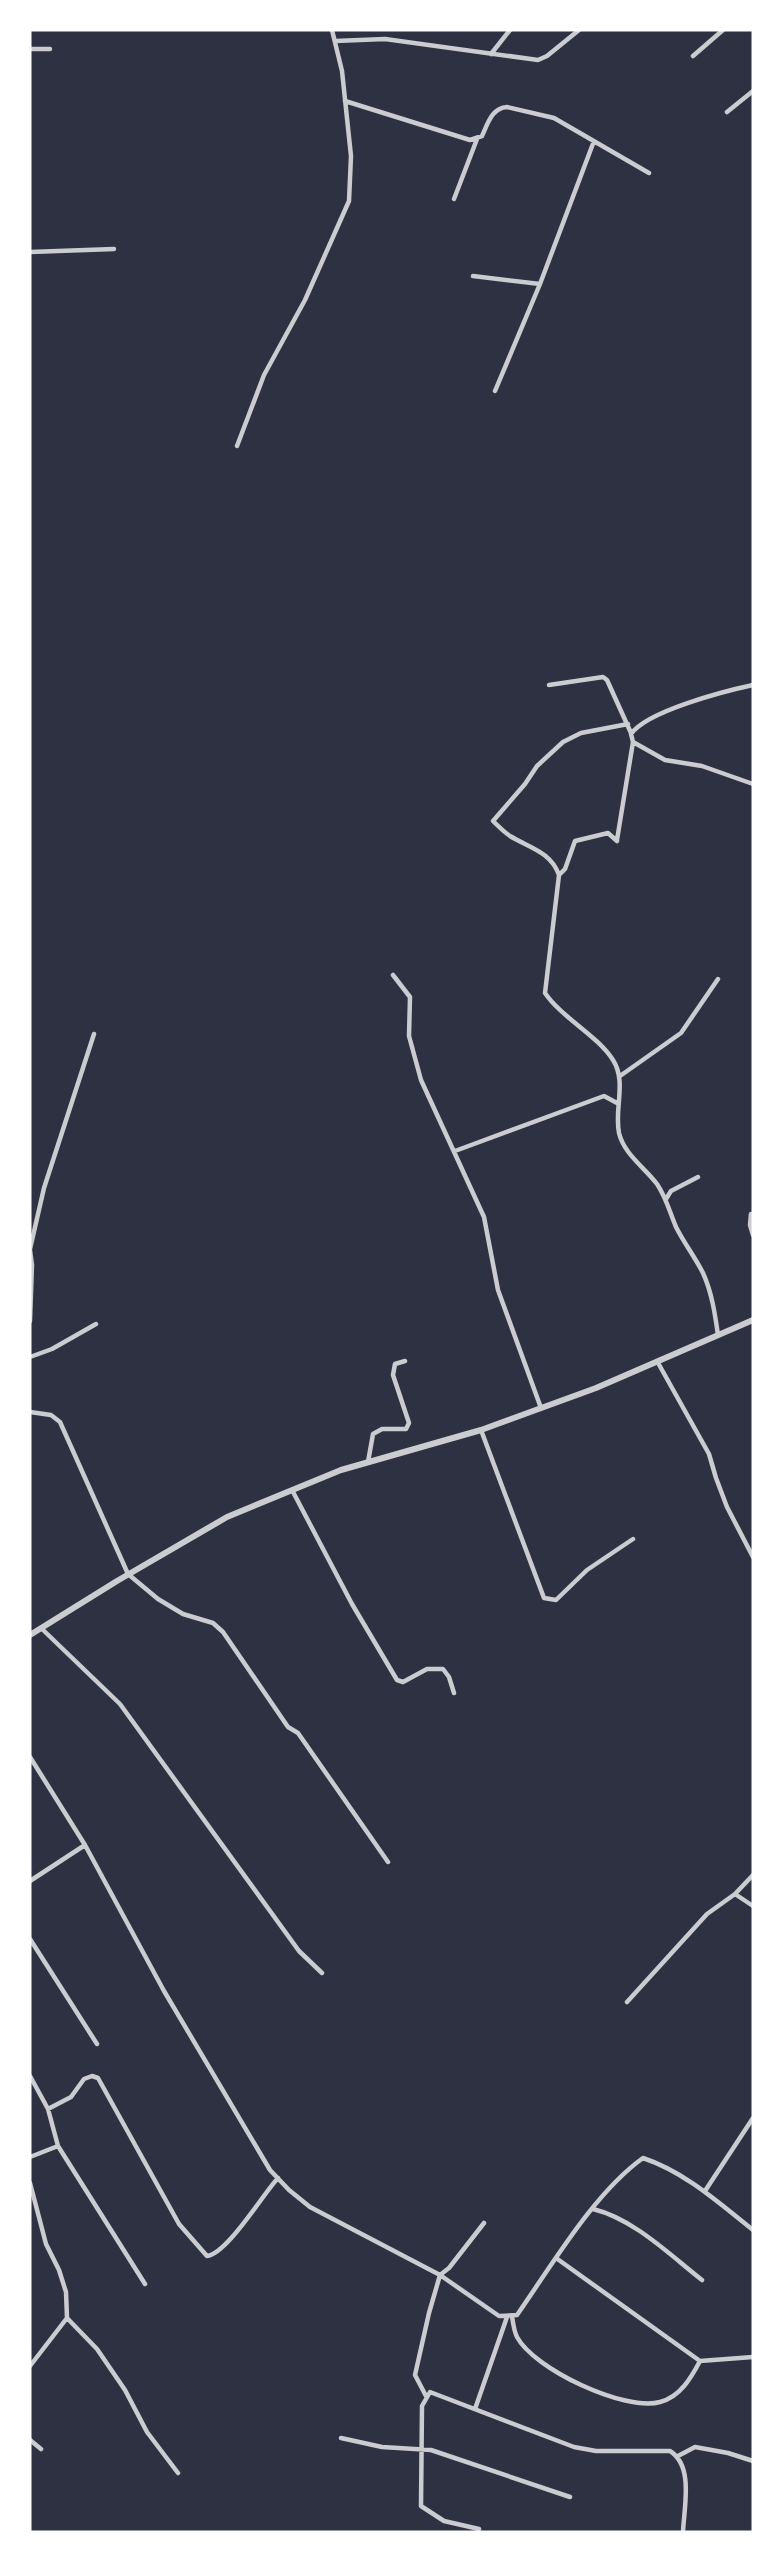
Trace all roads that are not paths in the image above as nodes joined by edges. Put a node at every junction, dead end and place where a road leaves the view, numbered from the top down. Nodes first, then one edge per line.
1 (332, 30) edge
2 (510, 30) edge
3 (579, 30) edge
4 (723, 30) edge
5 (335, 41) junction
6 (30, 49) edge
7 (50, 49) dead end
8 (491, 54) junction
9 (693, 56) dead end
10 (753, 91) edge
11 (345, 101) junction
12 (727, 112) dead end
13 (477, 139) junction
14 (594, 141) junction
15 (649, 173) dead end
16 (454, 199) dead end
17 (114, 249) dead end
18 (30, 252) edge
19 (473, 276) dead end
20 (540, 284) junction
21 (495, 391) dead end
22 (237, 446) dead end
23 (549, 685) dead end
24 (753, 685) edge
25 (628, 724) junction
26 (631, 734) junction
27 (633, 742) junction
28 (753, 784) edge
29 (559, 875) junction
30 (393, 975) dead end
31 (718, 979) dead end
32 (94, 1034) dead end
33 (620, 1076) junction
34 (617, 1103) junction
35 (455, 1152) junction
36 (698, 1177) dead end
37 (666, 1200) junction
38 (751, 1214) dead end
39 (753, 1235) edge
40 (30, 1249) edge
41 (753, 1320) edge
42 (30, 1321) edge
43 (96, 1324) dead end
44 (718, 1335) junction
45 (30, 1357) edge
46 (405, 1361) dead end
47 (657, 1361) junction
48 (541, 1408) junction
49 (30, 1412) edge
50 (481, 1430) junction
51 (368, 1462) junction
52 (292, 1490) junction
53 (632, 1539) dead end
54 (753, 1557) edge
55 (128, 1574) junction
56 (41, 1628) junction
57 (30, 1635) edge
58 (454, 1693) dead end
59 (30, 1757) edge
60 (85, 1845) junction
61 (388, 1863) dead end
62 (753, 1875) edge
63 (30, 1881) edge
64 (735, 1894) junction
65 (753, 1906) edge
66 (30, 1939) edge
67 (322, 1973) dead end
68 (627, 2002) dead end
69 (97, 2044) dead end
70 (30, 2076) edge
71 (48, 2109) junction
72 (753, 2118) edge
73 (58, 2146) junction
74 (30, 2157) edge
75 (278, 2178) junction
76 (30, 2183) edge
77 (705, 2190) junction
78 (593, 2209) junction
79 (484, 2223) dead end
80 (753, 2230) edge
81 (556, 2259) junction
82 (440, 2274) junction
83 (702, 2280) dead end
84 (145, 2284) dead end
85 (509, 2317) junction
86 (67, 2318) junction
87 (753, 2357) edge
88 (700, 2361) junction
89 (30, 2366) edge
90 (426, 2397) junction
91 (475, 2409) junction
92 (341, 2438) dead end
93 (30, 2440) edge
94 (41, 2449) dead end
95 (420, 2450) junction
96 (678, 2456) junction
97 (753, 2461) edge
98 (178, 2473) dead end
99 (570, 2497) dead end
100 (480, 2529) dead end
101 (683, 2532) edge

1 - 5 street
2 - 8 street
3 - 8 street
4 - 9 street
5 - 8 street
5 - 11 street
6 - 7 street
10 - 12 street
11 - 13 street
11 - 22 street
13 - 14 street
13 - 16 street
14 - 15 street
14 - 20 street
17 - 18 street
19 - 20 street
20 - 21 street
23 - 25 street
24 - 26 street
25 - 26 street
25 - 29 street
26 - 27 street
27 - 28 street
27 - 29 street
29 - 33 street
30 - 35 street
31 - 33 street
32 - 40 street
33 - 34 street
34 - 35 street
34 - 37 street
35 - 48 street
36 - 37 street
37 - 44 street
38 - 39 street
40 - 42 street
41 - 44 street
43 - 45 street
44 - 47 street
46 - 51 street
47 - 48 street
47 - 54 street
48 - 50 street
49 - 55 street
50 - 51 street
50 - 53 street
51 - 52 street
52 - 55 street
52 - 58 street
55 - 56 street
55 - 61 street
56 - 57 street
56 - 67 street
59 - 60 street
60 - 63 street
60 - 75 street
62 - 64 street
64 - 65 street
64 - 68 street
66 - 69 street
70 - 71 street
71 - 73 street
71 - 75 street
72 - 77 street
73 - 74 street
73 - 84 street
75 - 82 street
76 - 86 street
77 - 78 street
77 - 80 street
78 - 81 street
78 - 83 street
79 - 82 street
81 - 85 street
81 - 88 street
82 - 85 street
82 - 90 street
85 - 88 street
85 - 91 street
86 - 89 street
86 - 98 street
87 - 88 street
90 - 91 street
90 - 95 street
91 - 96 street
92 - 95 street
93 - 94 street
95 - 99 street
95 - 100 street
96 - 97 street
96 - 101 street

